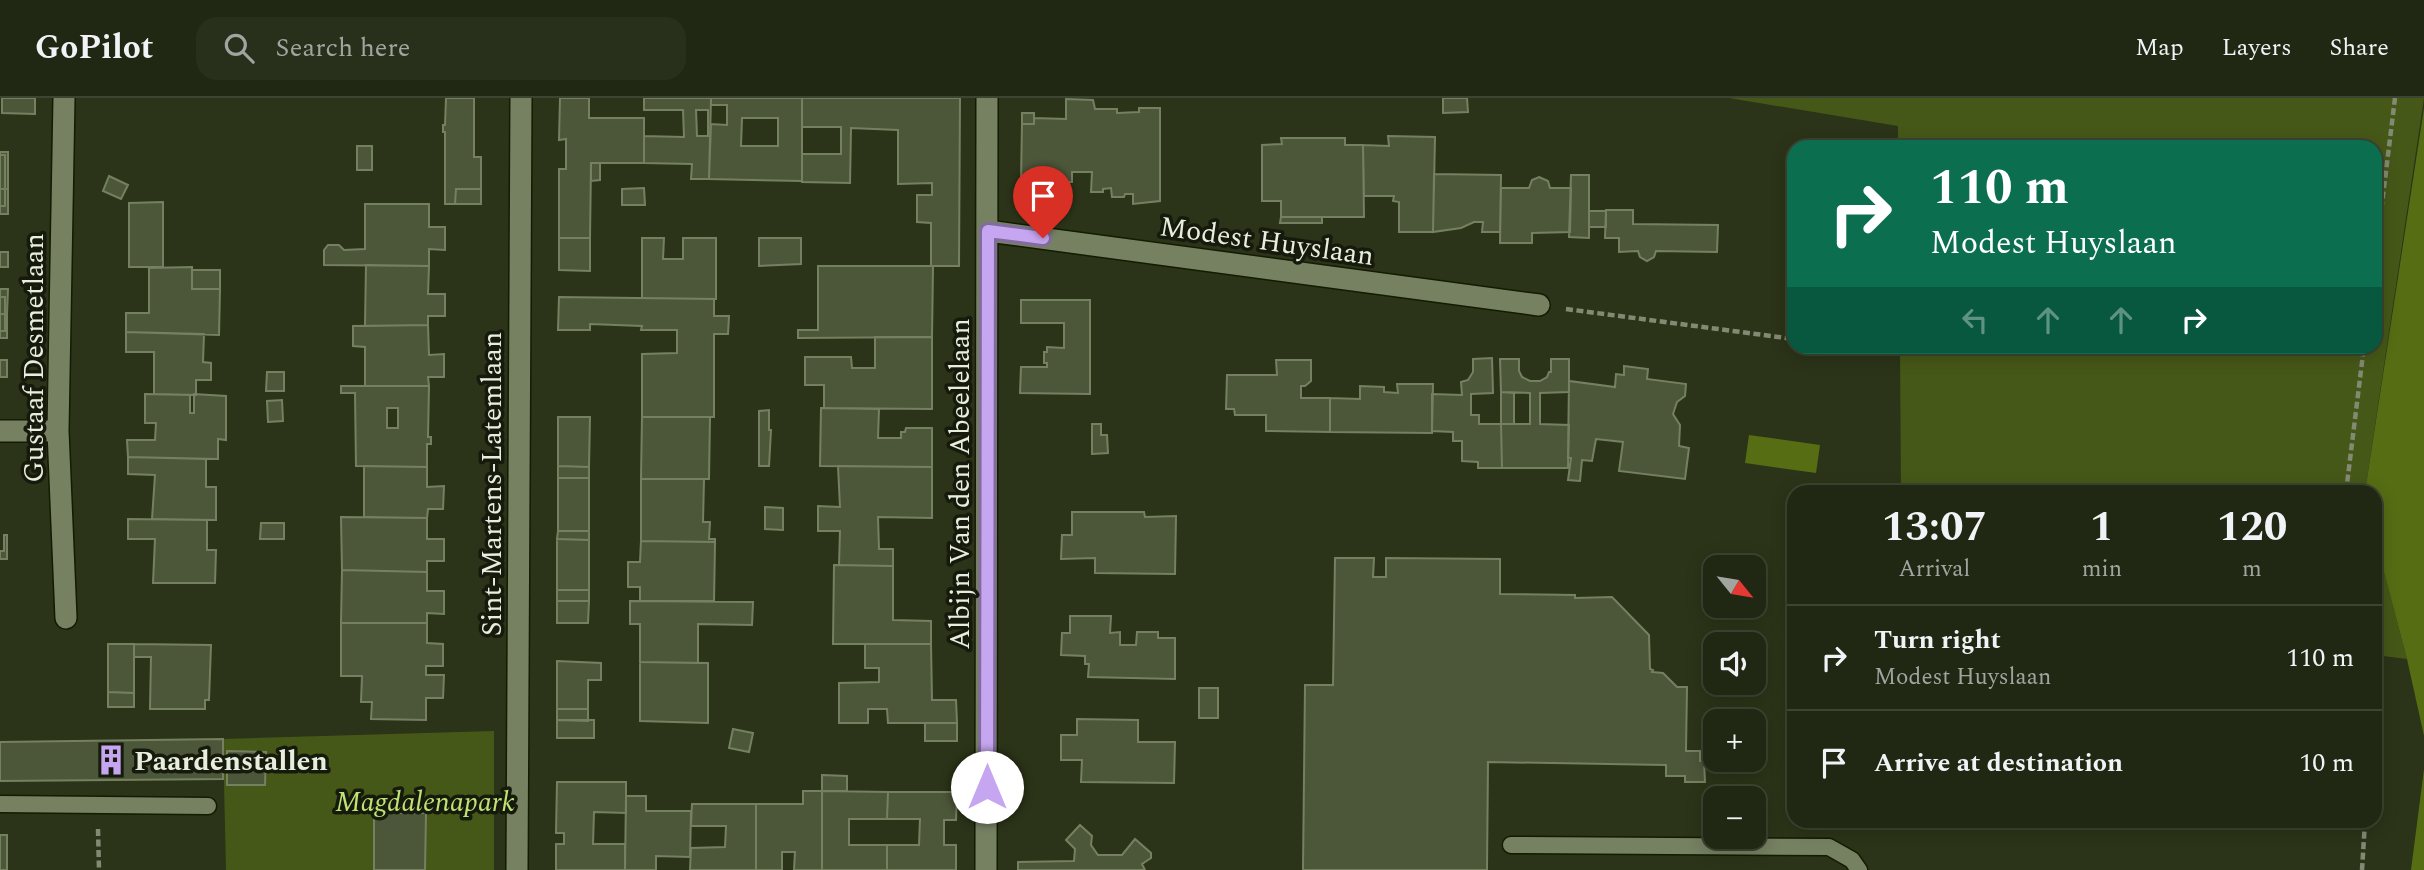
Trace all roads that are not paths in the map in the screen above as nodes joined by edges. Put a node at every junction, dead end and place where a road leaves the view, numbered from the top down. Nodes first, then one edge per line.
1 (64, 98) edge
2 (520, 98) edge
3 (987, 98) edge
4 (988, 231) junction
5 (1539, 305) road end
6 (58, 431) junction
7 (0, 432) edge
8 (66, 618) dead end
9 (0, 804) edge
10 (208, 806) dead end
11 (1511, 845) dead end
12 (517, 870) edge
13 (986, 870) edge
14 (1859, 870) edge

1 - 6 street, Gustaaf Desmetlaan
2 - 12 street, Sint-Martens-Latemlaan
3 - 4 street, Albijn Van den Abeelelaan
4 - 5 street, Modest Huyslaan
4 - 13 street, Albijn Van den Abeelelaan
6 - 7 street
6 - 8 street, Gustaaf Desmetlaan
9 - 10 lane
11 - 14 lane

